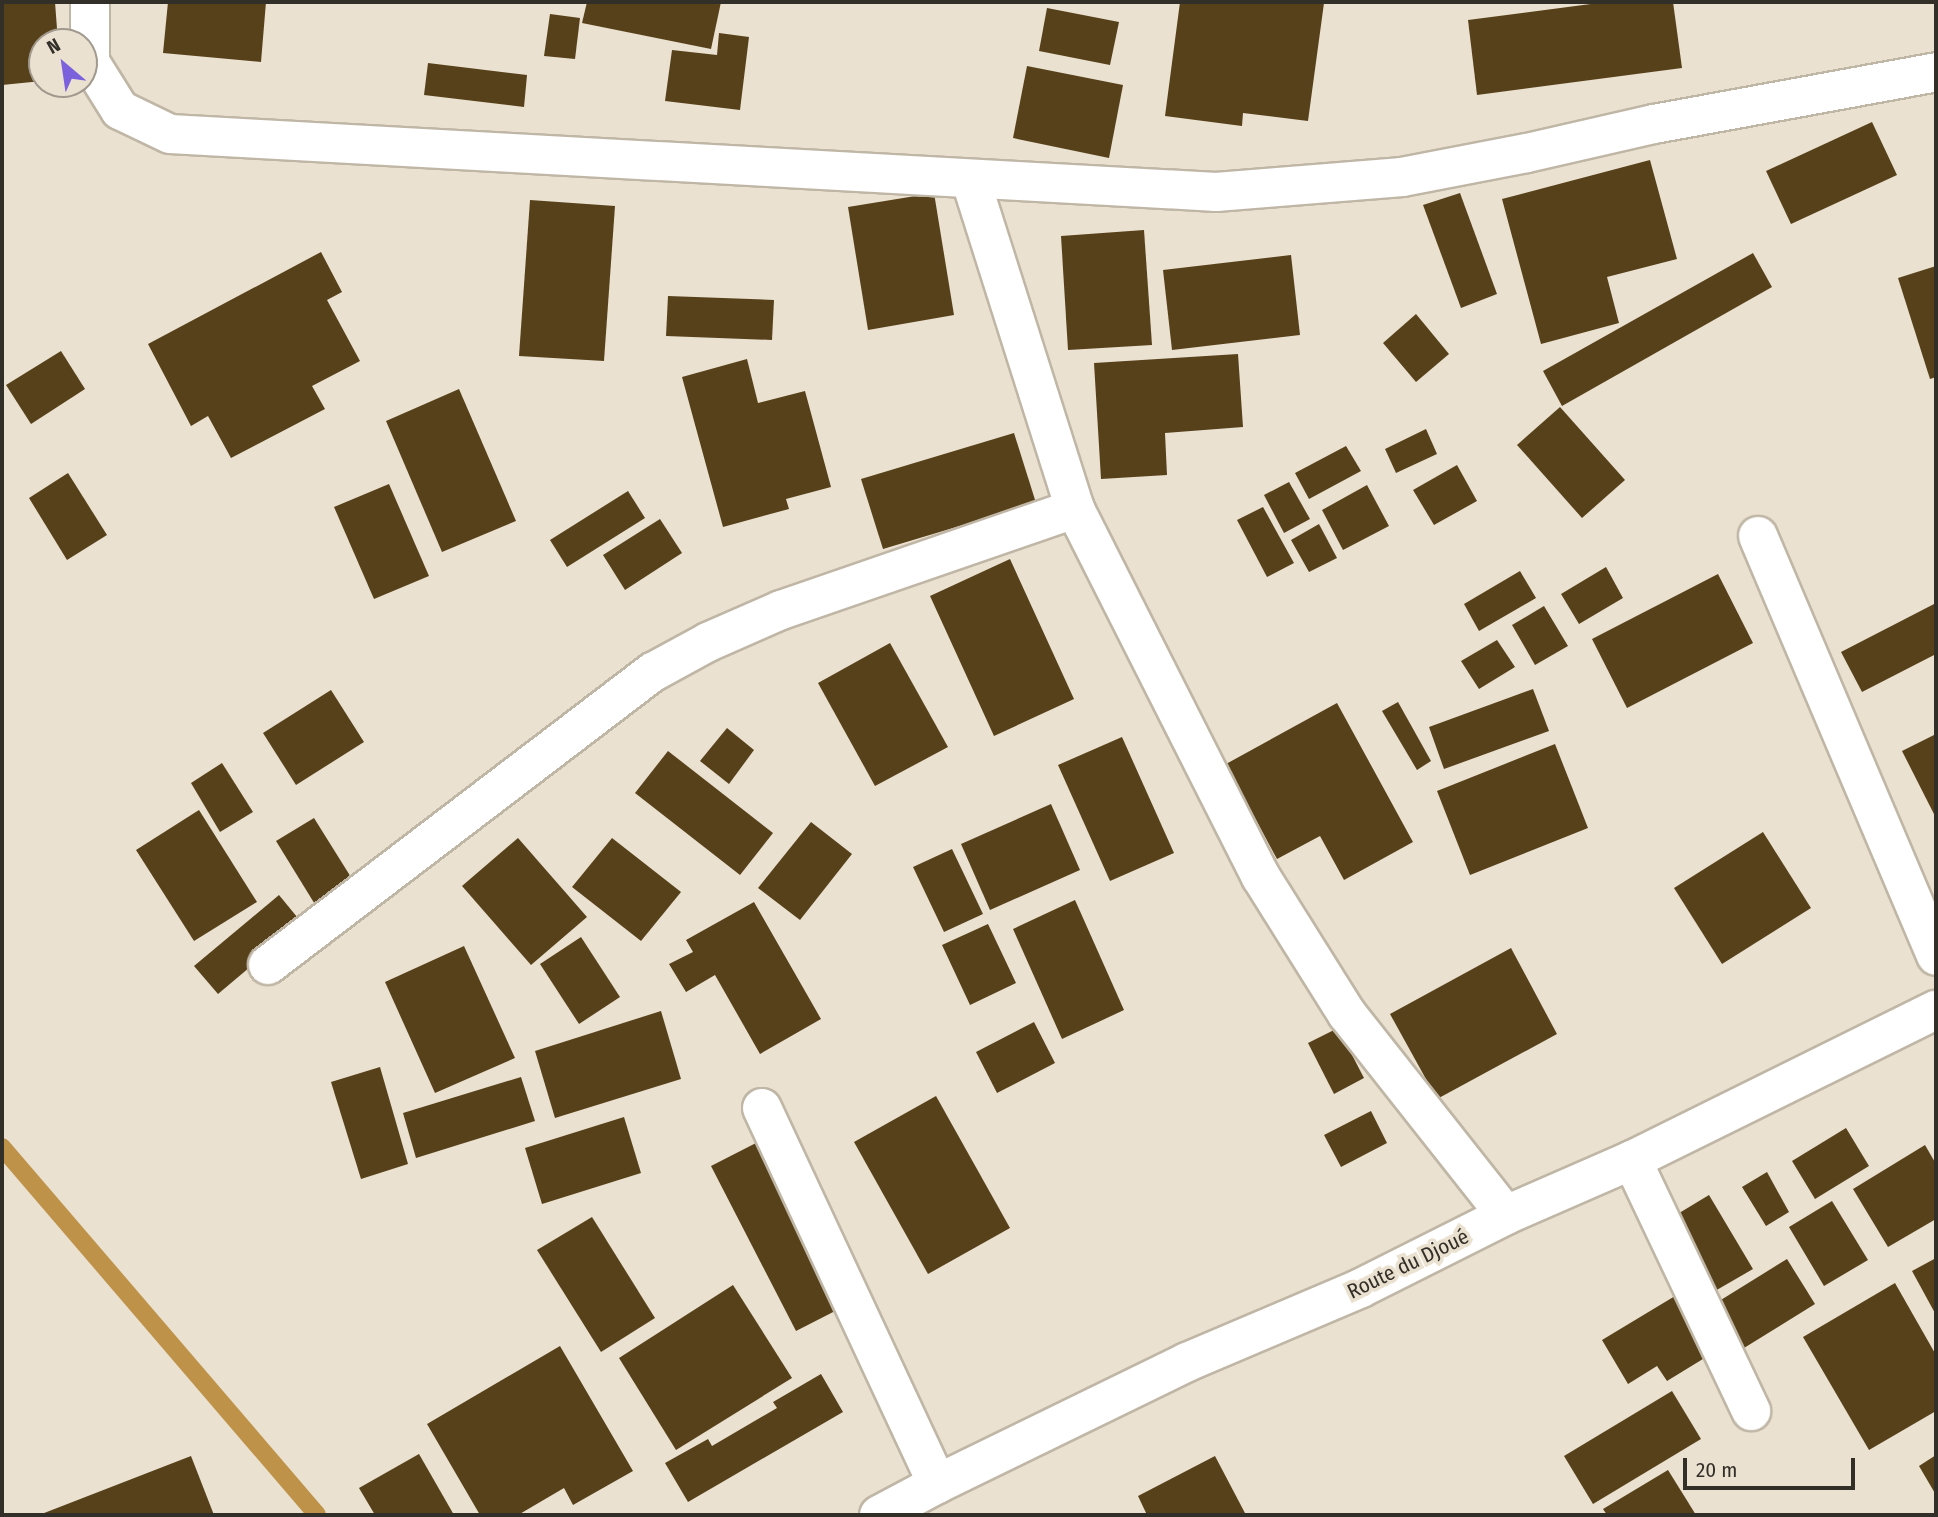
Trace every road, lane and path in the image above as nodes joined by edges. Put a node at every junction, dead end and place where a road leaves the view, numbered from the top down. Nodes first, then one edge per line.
1 (90, 2) edge
2 (1936, 72) edge
3 (971, 181) junction
4 (1075, 509) junction
5 (1758, 536) dead end
6 (1936, 956) edge
7 (268, 965) dead end
8 (1936, 1010) edge
9 (762, 1108) dead end
10 (1632, 1160) junction
11 (1506, 1215) junction
12 (1751, 1411) dead end
13 (937, 1483) junction
14 (879, 1515) edge

1 - 3 street
2 - 3 street
3 - 4 street
4 - 7 street
4 - 11 street
5 - 6 street
8 - 10 street, Route du Djoué
9 - 13 street
10 - 11 street, Route du Djoué
10 - 12 street
11 - 13 street, Route du Djoué
13 - 14 street, Route du Djoué

